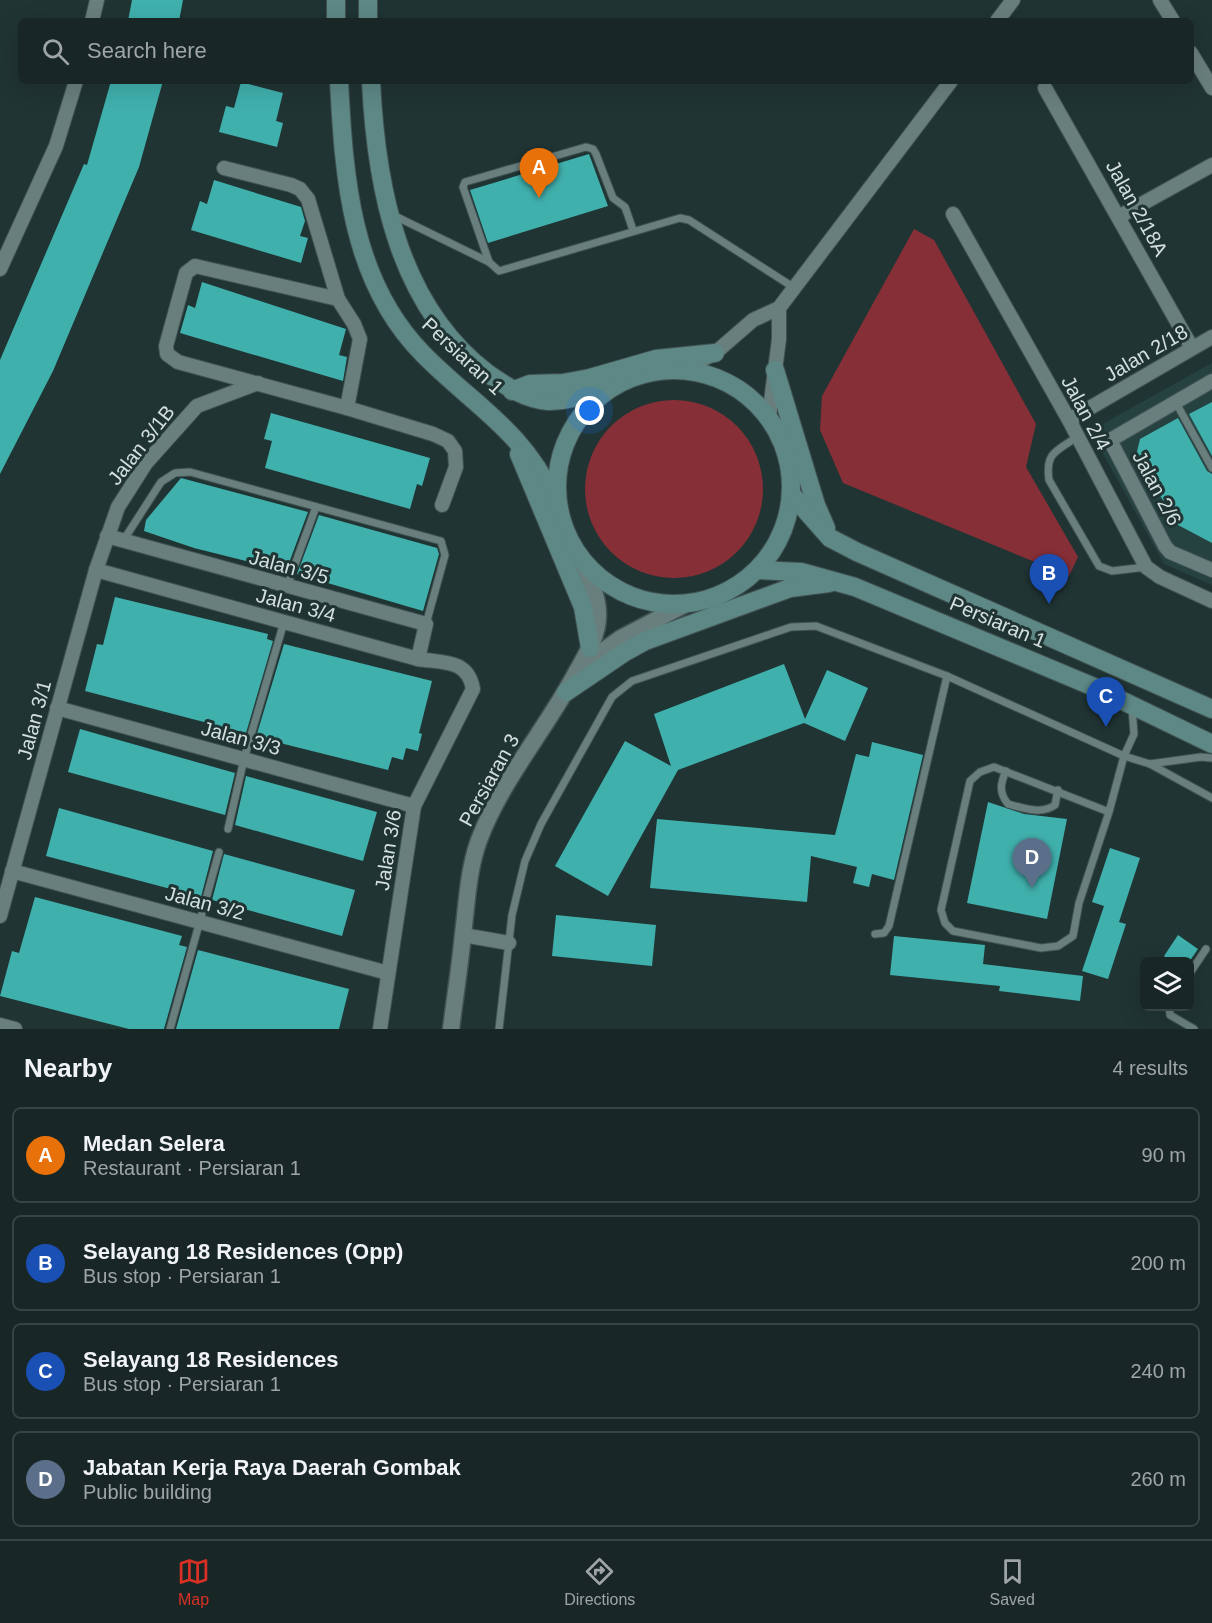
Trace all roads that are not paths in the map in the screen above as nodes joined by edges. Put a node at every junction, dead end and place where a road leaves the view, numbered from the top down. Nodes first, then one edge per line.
1 (97, 0) edge
2 (336, 0) edge
3 (368, 0) edge
4 (1013, 0) edge
5 (1160, 0) edge
6 (93, 18) edge
7 (336, 18) edge
8 (368, 18) edge
9 (999, 18) edge
10 (1171, 18) edge
11 (1194, 57) edge
12 (75, 84) edge
13 (339, 84) edge
14 (371, 84) edge
15 (949, 84) edge
16 (1045, 88) dead end
17 (1212, 88) edge
18 (1212, 165) edge
19 (224, 168) dead end
20 (387, 208) junction
21 (953, 214) dead end
22 (1120, 216) junction
23 (633, 230) junction
24 (491, 265) junction
25 (0, 269) edge
26 (793, 287) junction
27 (338, 300) junction
28 (779, 308) junction
29 (1212, 337) edge
30 (1192, 348) junction
31 (715, 353) junction
32 (683, 370) junction
33 (775, 370) junction
34 (1212, 381) edge
35 (622, 382) junction
36 (258, 383) junction
37 (512, 391) junction
38 (1175, 401) junction
39 (347, 408) junction
40 (770, 417) junction
41 (1069, 420) junction
42 (506, 428) junction
43 (1077, 437) junction
44 (1212, 468) edge
45 (792, 495) junction
46 (442, 505) dead end
47 (316, 507) junction
48 (559, 510) junction
49 (107, 536) junction
50 (830, 538) junction
51 (123, 542) junction
52 (582, 560) junction
53 (1146, 567) junction
54 (96, 570) junction
55 (758, 570) junction
56 (1212, 570) edge
57 (839, 582) junction
58 (287, 586) junction
59 (1212, 601) edge
60 (688, 603) junction
61 (284, 622) junction
62 (426, 624) junction
63 (590, 648) junction
64 (418, 659) junction
65 (578, 669) junction
66 (946, 676) junction
67 (473, 688) joint
68 (566, 692) junction
69 (1131, 705) junction
70 (57, 708) junction
71 (1212, 709) edge
72 (1171, 722) junction
73 (1212, 734) edge
74 (1212, 744) edge
75 (1124, 756) junction
76 (1212, 758) edge
77 (244, 759) junction
78 (1150, 764) junction
79 (1006, 771) junction
80 (1058, 790) junction
81 (1212, 798) edge
82 (414, 806) junction
83 (1109, 812) junction
84 (228, 829) dead end
85 (219, 852) dead end
86 (12, 871) junction
87 (0, 916) edge
88 (199, 922) junction
89 (875, 934) dead end
90 (463, 935) junction
91 (509, 943) junction
92 (1206, 949) dead end
93 (1194, 967) edge
94 (388, 973) junction
95 (1170, 1011) edge
96 (0, 1025) edge
97 (15, 1029) edge
98 (170, 1029) edge
99 (380, 1029) edge
100 (451, 1029) edge
101 (499, 1029) edge
102 (1194, 1029) edge

1 - 6 street
2 - 7 main road
3 - 8 main road
4 - 9 street
5 - 10 street
11 - 17 street
12 - 25 street
13 - 42 main road, Persiaran 1
14 - 20 main road, Persiaran 1
15 - 26 street
16 - 22 street, Jalan 2/18A
18 - 22 street
19 - 27 street
20 - 24 lane
20 - 37 main road, Persiaran 1
21 - 41 street, Jalan 2/4
22 - 30 street, Jalan 2/18A
23 - 24 lane
23 - 24 lane
23 - 26 lane
26 - 28 street
27 - 36 street
27 - 39 street
28 - 31 street
28 - 33 street
29 - 30 street, Jalan 2/18
30 - 41 street, Jalan 2/18
31 - 32 street
31 - 37 main road
32 - 35 main road
32 - 40 main road
33 - 40 street
33 - 50 main road
34 - 38 street, Jalan 2/6
35 - 37 main road, Persiaran 1
35 - 48 main road
36 - 39 street
36 - 49 street, Jalan 3/1B
38 - 44 lane
38 - 56 street, Jalan 2/6
39 - 46 street
40 - 45 main road
41 - 43 street, Jalan 2/4
42 - 48 main road, Persiaran 1
42 - 63 main road
43 - 53 street, Jalan 2/4
43 - 53 lane
45 - 50 main road, Persiaran 1
45 - 55 main road
47 - 51 lane
47 - 58 lane
47 - 62 lane
48 - 52 main road
49 - 51 street, Jalan 3/5
49 - 54 street, Jalan 3/1
50 - 71 main road, Persiaran 1
51 - 58 street, Jalan 3/5
52 - 60 main road
52 - 63 street, Persiaran 3
53 - 59 street
54 - 61 street, Jalan 3/4
54 - 70 street, Jalan 3/1
55 - 57 main road, Persiaran 1
55 - 60 main road
57 - 68 main road
57 - 69 main road, Persiaran 1
58 - 62 street, Jalan 3/5
60 - 65 street, Persiaran 3
61 - 64 street, Jalan 3/4
61 - 77 lane
62 - 64 street
63 - 65 street, Persiaran 3
64 - 67 street, Jalan 3/4
65 - 68 street, Persiaran 3
66 - 75 lane
66 - 89 lane
66 - 91 lane
67 - 82 street, Jalan 3/6
68 - 90 street, Persiaran 3
69 - 72 main road, Persiaran 1
69 - 75 lane
70 - 77 street, Jalan 3/3
70 - 86 street, Jalan 3/1
72 - 73 main road
72 - 74 main road, Persiaran 1
75 - 78 lane
75 - 83 lane
76 - 78 lane
77 - 82 street, Jalan 3/3
77 - 84 lane
78 - 81 lane
79 - 80 lane
79 - 80 lane
79 - 83 lane
80 - 83 lane
82 - 94 street, Jalan 3/6
85 - 88 lane
86 - 87 street, Jalan 3/1
86 - 88 street, Jalan 3/2
88 - 94 street, Jalan 3/2
88 - 98 lane
90 - 91 street
90 - 100 street, Persiaran 3
91 - 101 lane
92 - 93 lane
94 - 99 street, Jalan 3/6
95 - 102 lane
96 - 97 street

